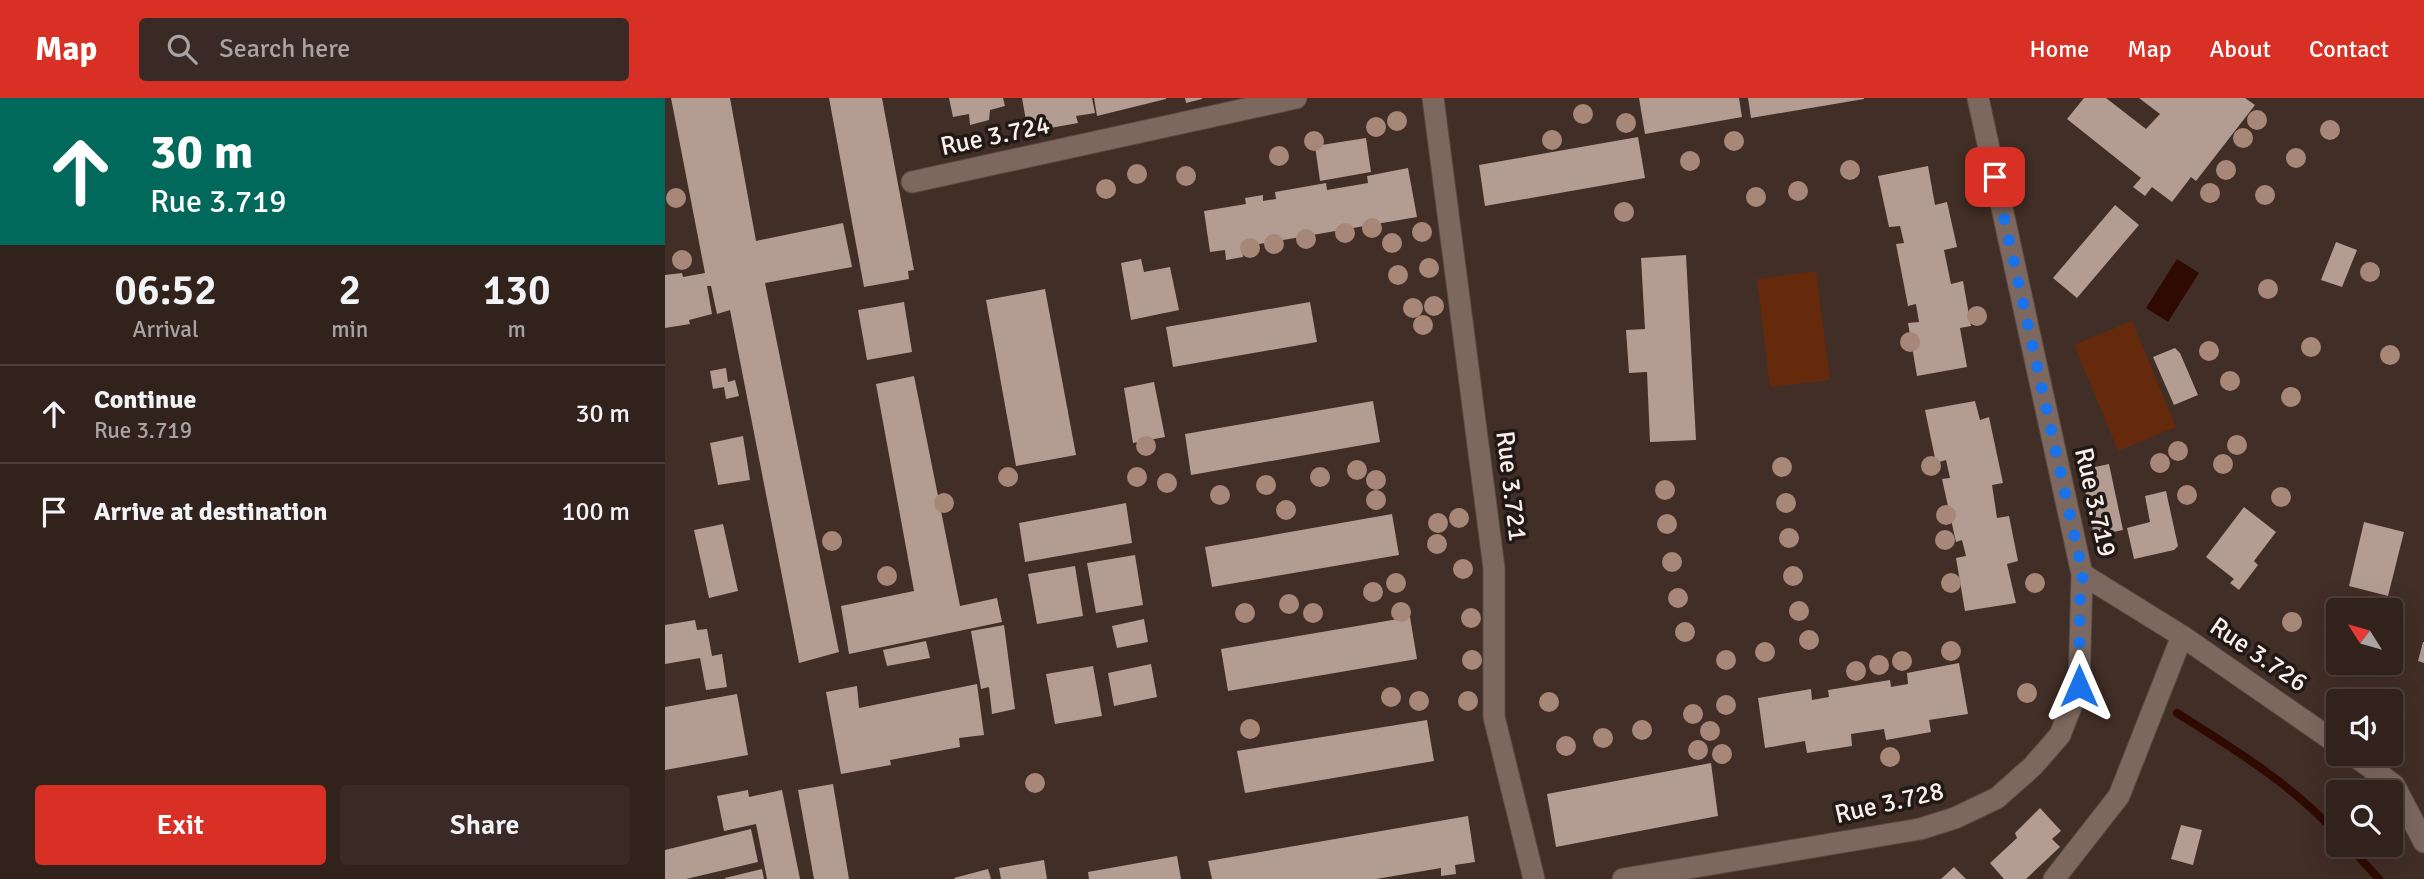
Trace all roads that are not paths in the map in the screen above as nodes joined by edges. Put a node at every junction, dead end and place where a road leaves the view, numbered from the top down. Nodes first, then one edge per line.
1 (1296, 98) edge
2 (1433, 98) edge
3 (1978, 98) edge
4 (912, 182) dead end
5 (2083, 574) junction
6 (2182, 636) junction
7 (2326, 736) edge
8 (2368, 766) edge
9 (2424, 842) edge
10 (1534, 879) edge
11 (1623, 879) edge
12 (2054, 879) edge

1 - 4 street, Rue 3.724
2 - 10 street, Rue 3.721
3 - 5 street, Rue 3.719
5 - 6 street, Rue 3.719
5 - 11 street, Rue 3.728
6 - 7 street, Rue 3.726
6 - 12 street
8 - 9 street

